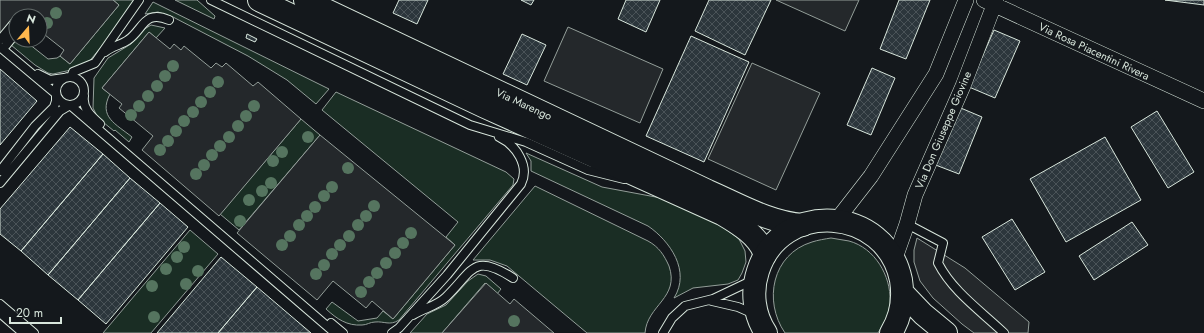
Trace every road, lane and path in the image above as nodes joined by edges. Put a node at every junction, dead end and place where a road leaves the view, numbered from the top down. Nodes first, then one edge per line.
1 (140, 0) edge
2 (211, 0) edge
3 (259, 0) edge
4 (305, 0) edge
5 (966, 0) edge
6 (991, 2) edge
7 (169, 20) dead end
8 (8, 34) edge
9 (2, 45) edge
10 (95, 63) junction
11 (68, 78) junction
12 (56, 94) junction
13 (84, 96) junction
14 (1204, 101) edge
15 (70, 105) junction
16 (480, 129) junction
17 (129, 153) junction
18 (0, 171) edge
19 (0, 183) edge
20 (674, 193) junction
21 (836, 221) junction
22 (907, 224) junction
23 (803, 225) junction
24 (765, 255) junction
25 (894, 261) junction
26 (513, 278) dead end
27 (756, 279) junction
28 (902, 292) junction
29 (707, 300) junction
30 (0, 304) edge
31 (0, 313) edge
32 (315, 313) junction
33 (762, 324) edge
34 (399, 328) junction
35 (23, 333) edge
36 (34, 333) edge
37 (335, 333) edge
38 (343, 333) edge
39 (392, 333) edge
40 (663, 333) edge
41 (891, 333) edge
42 (946, 333) edge
43 (1004, 333) edge

1 - 10 lane
2 - 16 lane
3 - 20 main road
4 - 23 main road, Via Marengo
5 - 21 street
6 - 14 street, Via Rosa Piacentini Rivera
6 - 22 street, Via Don Giuseppe Giovine
7 - 10 lane
8 - 9 lane
9 - 11 lane
9 - 12 lane
10 - 11 lane
11 - 12 lane
11 - 13 lane
12 - 15 lane
12 - 18 lane
13 - 15 lane
13 - 17 lane
15 - 17 lane
15 - 19 lane
16 - 20 lane
16 - 34 lane
17 - 32 lane
20 - 24 main road
21 - 23 main road
21 - 25 main road
22 - 25 street, Via Don Giuseppe Giovine
22 - 43 lane
23 - 24 main road
24 - 27 main road
25 - 28 main road
26 - 34 lane
27 - 29 lane
27 - 33 main road
28 - 41 main road
28 - 42 main road
29 - 33 lane
29 - 40 lane
30 - 36 lane
31 - 35 lane
32 - 37 lane
32 - 38 lane
34 - 39 lane

